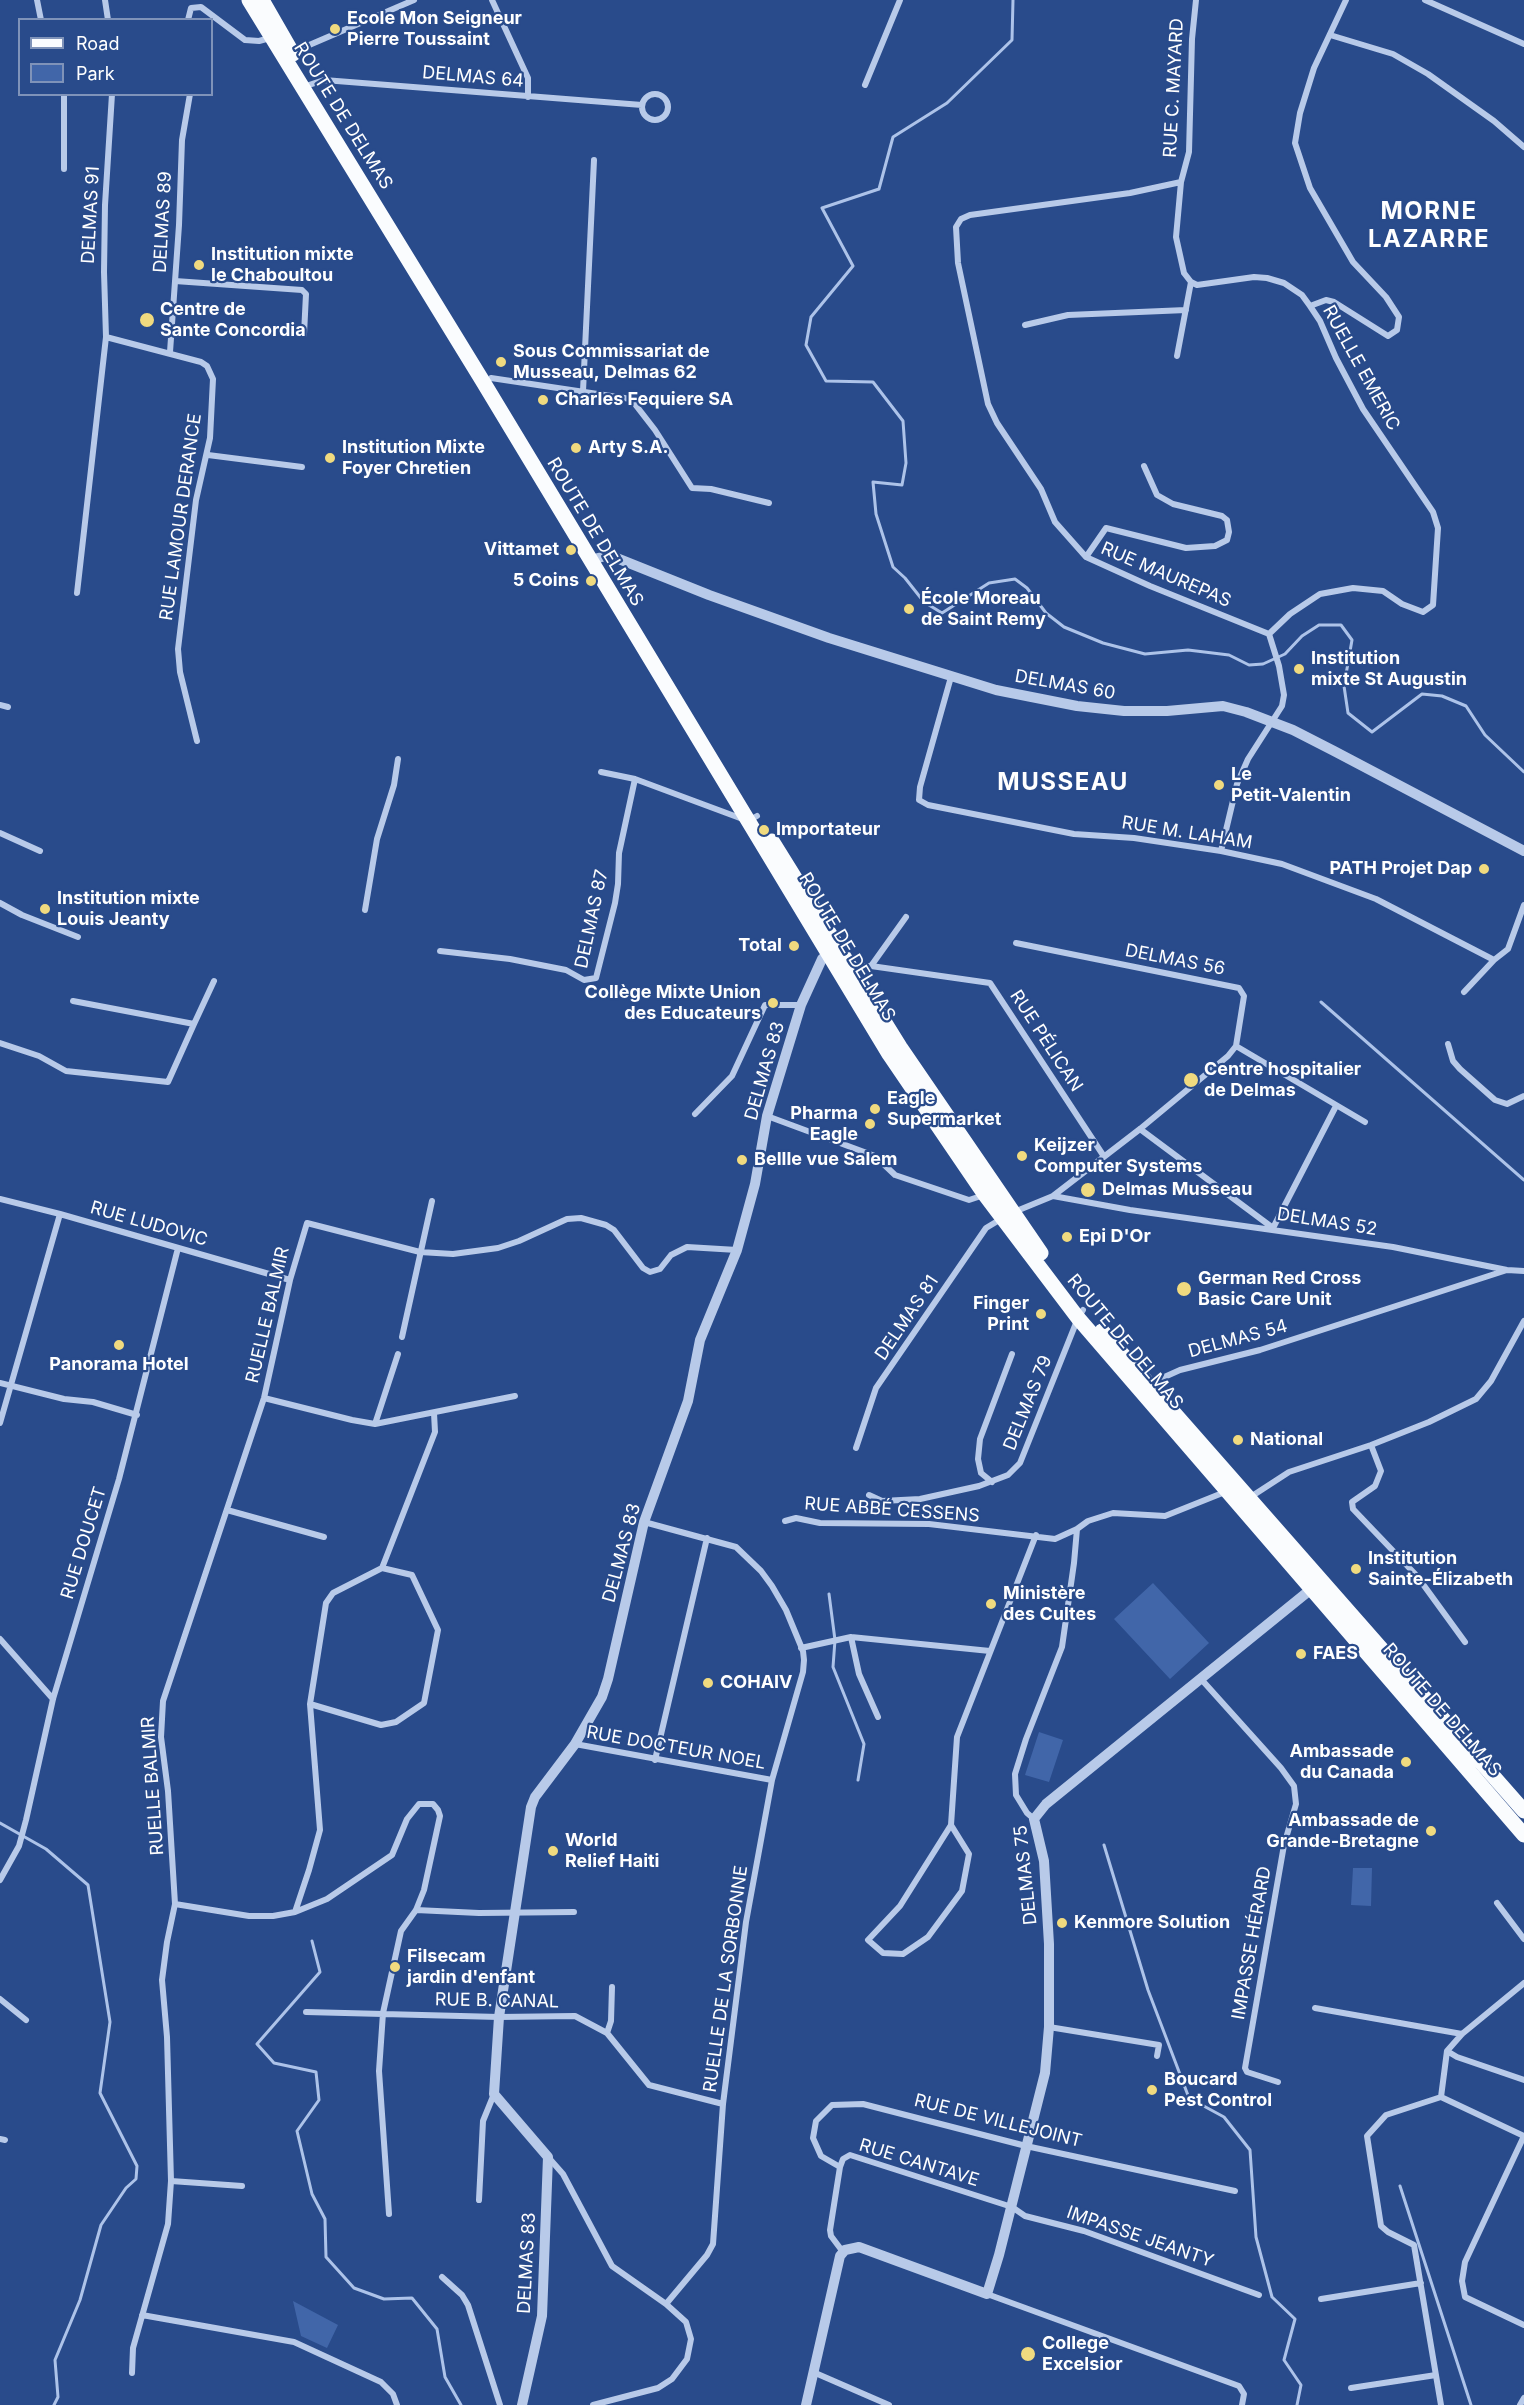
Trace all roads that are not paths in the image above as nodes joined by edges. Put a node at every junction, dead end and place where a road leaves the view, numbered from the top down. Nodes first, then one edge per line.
1 (38, 0) edge
2 (105, 0) edge
3 (249, 0) edge
4 (262, 0) edge
5 (414, 0) edge
6 (492, 0) edge
7 (900, 0) edge
8 (1196, 0) edge
9 (1346, 0) edge
10 (1425, 0) edge
11 (41, 18) edge
12 (108, 18) edge
13 (188, 18) edge
14 (276, 34) junction
15 (1330, 35) junction
16 (1524, 44) edge
17 (292, 52) junction
18 (307, 85) junction
19 (865, 85) dead end
20 (64, 96) edge
21 (112, 96) edge
22 (190, 96) edge
23 (528, 97) junction
24 (642, 105) junction
25 (1524, 147) edge
26 (594, 160) dead end
27 (64, 169) dead end
28 (1181, 182) junction
29 (175, 280) junction
30 (1191, 282) junction
31 (1310, 306) junction
32 (1186, 310) junction
33 (1025, 325) dead end
34 (304, 334) dead end
35 (106, 337) junction
36 (170, 352) junction
37 (1177, 357) dead end
38 (491, 378) junction
39 (583, 391) junction
40 (208, 455) junction
41 (1144, 466) dead end
42 (302, 467) dead end
43 (769, 503) dead end
44 (1086, 557) junction
45 (594, 559) junction
46 (77, 593) dead end
47 (1269, 634) junction
48 (951, 677) junction
49 (0, 705) edge
50 (8, 707) dead end
51 (1273, 723) junction
52 (197, 741) dead end
53 (399, 759) dead end
54 (601, 772) dead end
55 (635, 779) junction
56 (752, 818) junction
57 (0, 833) edge
58 (40, 850) dead end
59 (1221, 851) junction
60 (1524, 851) edge
61 (0, 903) edge
62 (1524, 905) edge
63 (365, 910) dead end
64 (906, 917) dead end
65 (78, 937) dead end
66 (1017, 943) dead end
67 (833, 949) junction
68 (440, 951) dead end
69 (1494, 960) junction
70 (849, 966) junction
71 (871, 966) junction
72 (214, 981) dead end
73 (1464, 992) dead end
74 (73, 1001) dead end
75 (801, 1005) junction
76 (194, 1024) junction
77 (0, 1043) edge
78 (1448, 1044) dead end
79 (1236, 1046) junction
80 (1524, 1096) edge
81 (1336, 1106) junction
82 (695, 1114) dead end
83 (767, 1116) junction
84 (1365, 1122) dead end
85 (1140, 1129) junction
86 (1103, 1155) junction
87 (985, 1195) junction
88 (1053, 1196) junction
89 (0, 1199) edge
90 (432, 1201) dead end
91 (60, 1214) junction
92 (1007, 1216) junction
93 (1273, 1228) junction
94 (178, 1248) junction
95 (737, 1250) junction
96 (420, 1251) junction
97 (1507, 1270) junction
98 (1524, 1271) edge
99 (290, 1280) junction
100 (1080, 1314) junction
101 (1524, 1321) edge
102 (402, 1337) dead end
103 (398, 1354) dead end
104 (1012, 1354) dead end
105 (0, 1383) edge
106 (1149, 1384) junction
107 (10, 1386) junction
108 (515, 1396) dead end
109 (264, 1398) junction
110 (434, 1413) junction
111 (136, 1415) junction
112 (0, 1423) edge
113 (375, 1424) junction
114 (1371, 1445) junction
115 (856, 1448) dead end
116 (992, 1482) junction
117 (1230, 1487) junction
118 (869, 1495) dead end
119 (1248, 1498) junction
120 (227, 1510) junction
121 (785, 1521) dead end
122 (644, 1522) junction
123 (1077, 1529) junction
124 (1036, 1535) junction
125 (324, 1537) dead end
126 (706, 1538) junction
127 (382, 1568) junction
128 (1317, 1584) junction
129 (851, 1637) junction
130 (0, 1639) edge
131 (1464, 1642) dead end
132 (801, 1647) junction
133 (990, 1652) junction
134 (1201, 1679) junction
135 (53, 1699) junction
136 (310, 1704) junction
137 (878, 1717) dead end
138 (575, 1744) junction
139 (655, 1760) junction
140 (772, 1780) junction
141 (1524, 1811) edge
142 (1034, 1820) junction
143 (951, 1825) junction
144 (1524, 1835) edge
145 (0, 1880) edge
146 (1497, 1903) dead end
147 (176, 1904) junction
148 (416, 1910) junction
149 (516, 1911) junction
150 (295, 1912) junction
151 (574, 1912) dead end
152 (1524, 1939) edge
153 (1524, 1983) edge
154 (612, 1986) dead end
155 (0, 1999) edge
156 (1315, 2008) dead end
157 (306, 2012) dead end
158 (383, 2013) junction
159 (499, 2018) junction
160 (26, 2020) dead end
161 (1049, 2027) junction
162 (607, 2033) junction
163 (1462, 2034) junction
164 (1447, 2051) junction
165 (1157, 2056) dead end
166 (1524, 2080) edge
167 (1278, 2082) dead end
168 (494, 2094) junction
169 (1441, 2097) junction
170 (723, 2104) junction
171 (1524, 2136) edge
172 (1026, 2146) junction
173 (548, 2157) junction
174 (840, 2167) junction
175 (171, 2181) junction
176 (242, 2186) dead end
177 (1235, 2191) dead end
178 (479, 2200) dead end
179 (1012, 2207) junction
180 (389, 2214) dead end
181 (843, 2252) junction
182 (442, 2277) dead end
183 (1421, 2283) junction
184 (987, 2294) junction
185 (1259, 2295) dead end
186 (1321, 2299) dead end
187 (666, 2304) junction
188 (142, 2315) junction
189 (1524, 2325) edge
190 (812, 2372) junction
191 (132, 2373) dead end
192 (1436, 2375) junction
193 (1351, 2388) dead end
194 (1524, 2398) edge
195 (397, 2405) edge
196 (500, 2405) edge
197 (522, 2405) edge
198 (593, 2405) edge
199 (806, 2405) edge
200 (889, 2405) edge
201 (1242, 2405) edge
202 (1441, 2405) edge
203 (1520, 2405) edge

1 - 11 street
2 - 12 street
3 - 14 main road, ROUTE DE DELMAS
4 - 14 main road, ROUTE DE DELMAS
5 - 17 street
6 - 23 street
7 - 19 street
8 - 28 street, RUE C. MAYARD
9 - 15 street, RUELLE EMERIC
10 - 16 street
13 - 14 street
14 - 17 main road, ROUTE DE DELMAS
14 - 18 main road, ROUTE DE DELMAS
15 - 25 street
15 - 31 street, RUELLE EMERIC
17 - 18 main road, ROUTE DE DELMAS
18 - 23 street, DELMAS 64
18 - 38 main road, ROUTE DE DELMAS
18 - 45 main road, ROUTE DE DELMAS
20 - 27 street
21 - 35 street, DELMAS 91
22 - 29 street, DELMAS 89
23 - 24 street, DELMAS 64
24 - 24 street, DELMAS 64
26 - 39 street
28 - 30 street, RUE C. MAYARD
28 - 44 street, RUE MAUREPAS
29 - 34 street
29 - 36 street, DELMAS 89
30 - 31 street
30 - 32 street
31 - 47 street, RUELLE EMERIC
32 - 33 street
32 - 37 street
35 - 36 street, RUE LAMOUR DERANCE
35 - 46 street, DELMAS 91
36 - 40 street, RUE LAMOUR DERANCE
38 - 39 street
38 - 45 main road, ROUTE DE DELMAS
39 - 43 street
40 - 42 street
40 - 52 street, RUE LAMOUR DERANCE
41 - 44 street
44 - 47 street, RUE MAUREPAS
45 - 48 street, DELMAS 60
45 - 56 main road, ROUTE DE DELMAS
47 - 51 street
48 - 51 street, DELMAS 60
48 - 59 street, RUE M. LAHAM
49 - 50 street
51 - 59 street
51 - 60 street, DELMAS 60
53 - 63 street
54 - 55 street
55 - 56 street
55 - 68 street, DELMAS 87
56 - 67 main road, ROUTE DE DELMAS
57 - 58 street
59 - 69 street, RUE M. LAHAM
61 - 65 street
62 - 69 street
64 - 71 street
66 - 79 street, DELMAS 56
67 - 70 main road, ROUTE DE DELMAS
67 - 75 street, DELMAS 83
67 - 87 main road, ROUTE DE DELMAS
69 - 73 street
70 - 71 street, RUE PÉLICAN
70 - 92 main road, ROUTE DE DELMAS
71 - 86 street, RUE PÉLICAN
72 - 76 street
74 - 76 street
75 - 82 street
75 - 83 street, DELMAS 83
76 - 77 street
78 - 80 street
79 - 81 street
79 - 85 street
81 - 84 street
81 - 93 street
83 - 87 street
83 - 95 street, DELMAS 83
85 - 86 street
85 - 93 street
86 - 88 street
87 - 92 main road, ROUTE DE DELMAS
88 - 92 street
88 - 93 street, DELMAS 52
89 - 91 street, RUE LUDOVIC
90 - 96 street
91 - 94 street, RUE LUDOVIC
91 - 107 street
92 - 100 main road, ROUTE DE DELMAS
92 - 115 street, DELMAS 81
93 - 97 street, DELMAS 52
94 - 99 street, RUE LUDOVIC
94 - 111 street, RUE DOUCET
95 - 96 street
95 - 122 street, DELMAS 83
96 - 99 street, RUELLE BALMIR
96 - 102 street
97 - 98 street, DELMAS 52
97 - 106 street, DELMAS 54
99 - 109 street, RUELLE BALMIR
100 - 106 main road, ROUTE DE DELMAS
100 - 116 street, DELMAS 79
100 - 117 main road, ROUTE DE DELMAS
101 - 114 street
103 - 113 street
104 - 116 street
105 - 107 street
106 - 117 main road, ROUTE DE DELMAS
107 - 111 street
107 - 112 street
108 - 110 street
109 - 113 street
109 - 120 street, RUELLE BALMIR
110 - 113 street
110 - 127 street
111 - 135 street, RUE DOUCET
114 - 119 street
114 - 131 street
116 - 118 street, DELMAS 79
117 - 119 main road, ROUTE DE DELMAS
117 - 123 street, RUE ABBÉ CESSENS
117 - 128 main road, ROUTE DE DELMAS
119 - 128 main road, ROUTE DE DELMAS
120 - 125 street
120 - 147 street, RUELLE BALMIR
121 - 124 street, RUE ABBÉ CESSENS
122 - 126 street
122 - 138 street, DELMAS 83
123 - 124 street, RUE ABBÉ CESSENS
123 - 142 street
124 - 133 street
126 - 132 street
126 - 139 street
127 - 136 street
127 - 136 street
128 - 134 street, DELMAS 75
128 - 141 main road, ROUTE DE DELMAS
128 - 144 main road, ROUTE DE DELMAS
129 - 132 street
129 - 133 street
129 - 137 street
130 - 135 street
132 - 140 street, RUELLE DE LA SORBONNE
133 - 143 street
134 - 142 street, DELMAS 75
134 - 167 street, IMPASSE HÉRARD
135 - 145 street, RUE DOUCET
136 - 150 street
138 - 139 street, RUE DOCTEUR NOEL
138 - 149 street, DELMAS 83
139 - 140 street, RUE DOCTEUR NOEL
140 - 170 street, RUELLE DE LA SORBONNE
142 - 161 street, DELMAS 75
143 - 143 street
146 - 152 street
147 - 150 street
147 - 175 street, RUELLE BALMIR
148 - 149 street
148 - 150 street
148 - 158 street
149 - 151 street
149 - 159 street, DELMAS 83
153 - 163 street
154 - 162 street
155 - 160 street
156 - 163 street
157 - 158 street, RUE B. CANAL
158 - 159 street, RUE B. CANAL
158 - 180 street
159 - 162 street, RUE B. CANAL
159 - 168 street, DELMAS 83
161 - 165 street
161 - 172 street, DELMAS 75
162 - 170 street, RUE B. CANAL
163 - 164 street
164 - 166 street
164 - 169 street
168 - 173 street
168 - 178 street
169 - 171 street
169 - 183 street
170 - 187 street, RUELLE DE LA SORBONNE
171 - 189 street
172 - 174 street, RUE DE VILLEJOINT
172 - 177 street, RUE DE VILLEJOINT
172 - 179 street, DELMAS 75
173 - 187 street
173 - 197 street, DELMAS 83
174 - 179 street, RUE CANTAVE
174 - 181 street, RUE CANTAVE
175 - 176 street
175 - 188 street, RUELLE BALMIR
179 - 184 street, DELMAS 75
179 - 185 street, IMPASSE JEANTY
181 - 184 street
181 - 190 street
182 - 196 street
183 - 186 street
183 - 192 street
184 - 201 street
187 - 198 street
188 - 191 street, RUELLE BALMIR
188 - 195 street
190 - 199 street
190 - 200 street
192 - 193 street
192 - 202 street
194 - 203 street

